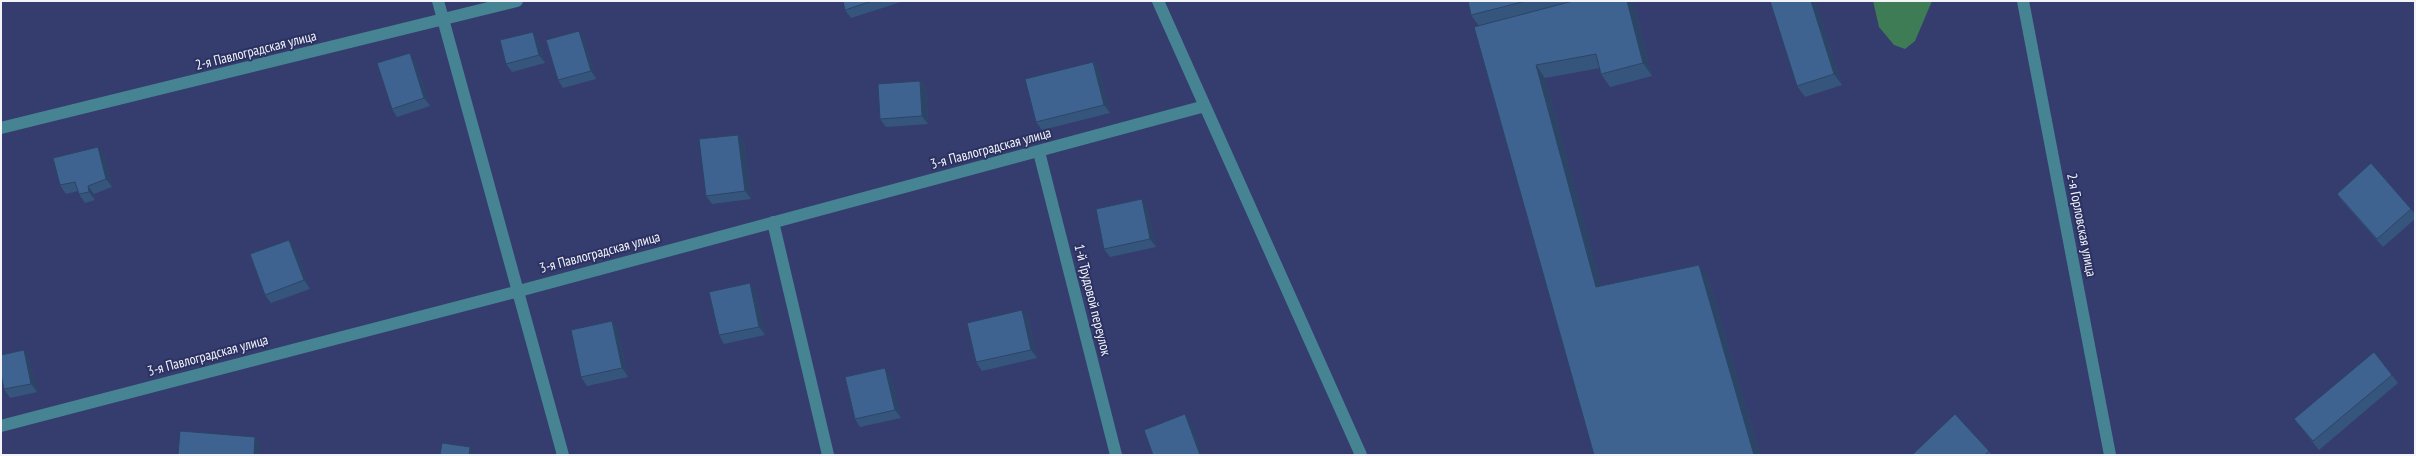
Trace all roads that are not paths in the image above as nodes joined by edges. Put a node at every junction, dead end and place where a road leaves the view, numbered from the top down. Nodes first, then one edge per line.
1 (438, 1) edge
2 (517, 1) edge
3 (1158, 1) edge
4 (2023, 1) edge
5 (443, 21) junction
6 (1205, 106) junction
7 (1, 128) edge
8 (1039, 152) junction
9 (773, 222) junction
10 (519, 291) junction
11 (1, 426) edge
12 (563, 455) edge
13 (828, 455) edge
14 (1116, 455) edge
15 (1361, 455) edge
16 (2110, 455) edge

1 - 5 street
2 - 5 street, 2-я Павлоградская улица
3 - 6 street
4 - 16 street, 2-я Горловская улица
5 - 7 street, 2-я Павлоградская улица
5 - 10 street
6 - 8 street, 3-я Павлоградская улица
6 - 15 street
8 - 9 street, 3-я Павлоградская улица
8 - 14 street, 1-й Трудовой переулок
9 - 10 street, 3-я Павлоградская улица
9 - 13 street
10 - 11 street, 3-я Павлоградская улица
10 - 12 street

